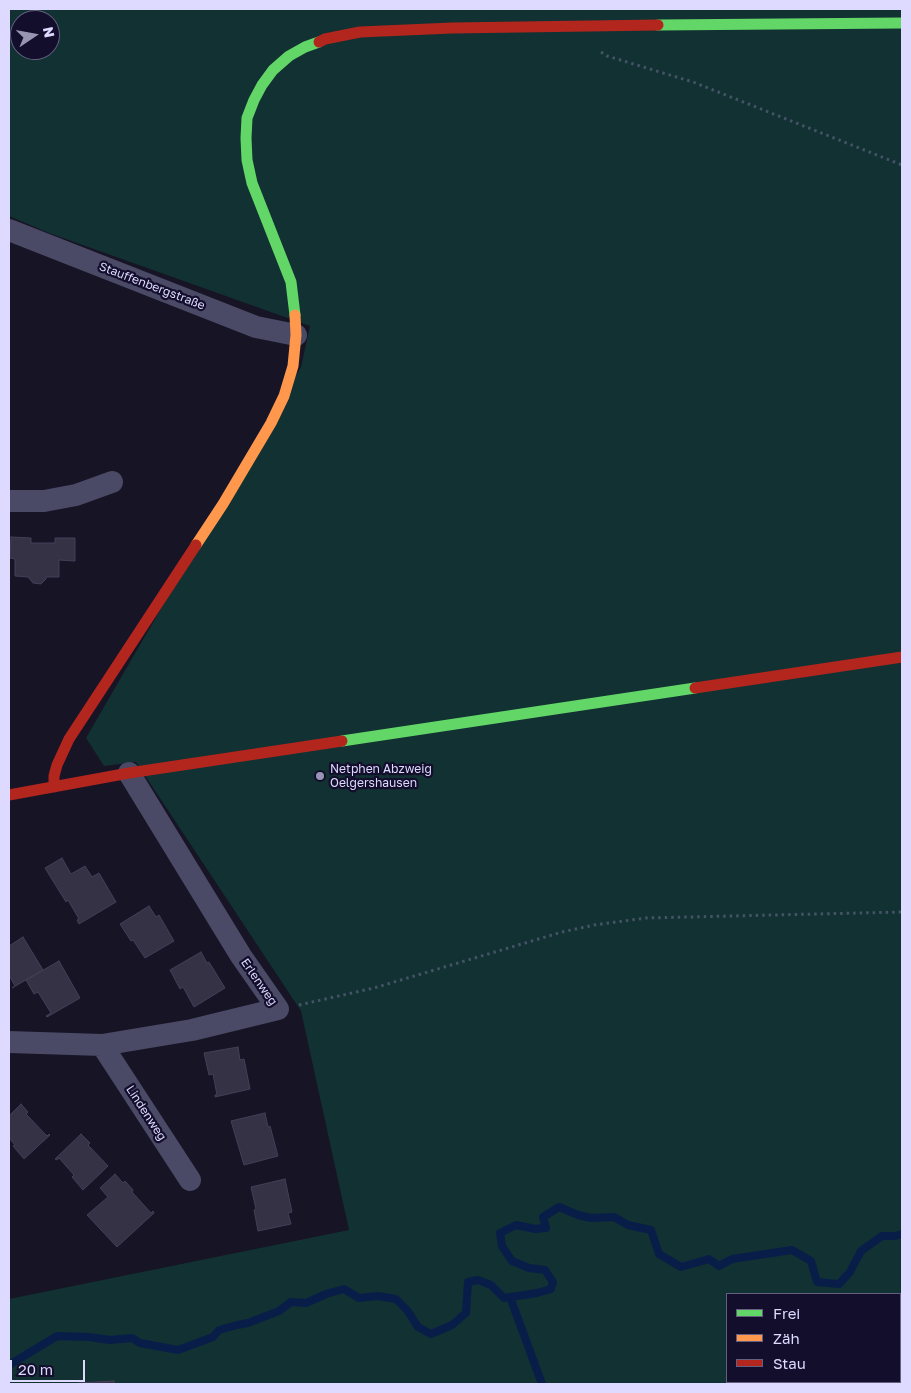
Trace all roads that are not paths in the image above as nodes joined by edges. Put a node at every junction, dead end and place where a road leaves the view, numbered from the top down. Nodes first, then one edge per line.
1 (902, 23) edge
2 (9, 230) edge
3 (296, 335) junction
4 (112, 482) dead end
5 (9, 501) edge
6 (902, 657) edge
7 (129, 773) junction
8 (54, 786) junction
9 (9, 795) edge
10 (9, 1042) edge
11 (102, 1045) junction
12 (190, 1180) dead end

1 - 3 main road
2 - 3 street, Stauffenbergstraße
3 - 8 main road
4 - 5 street
6 - 7 main road
7 - 8 main road
7 - 11 street, Erlenweg
8 - 9 main road
10 - 11 street, Erlenweg
11 - 12 street, Lindenweg

